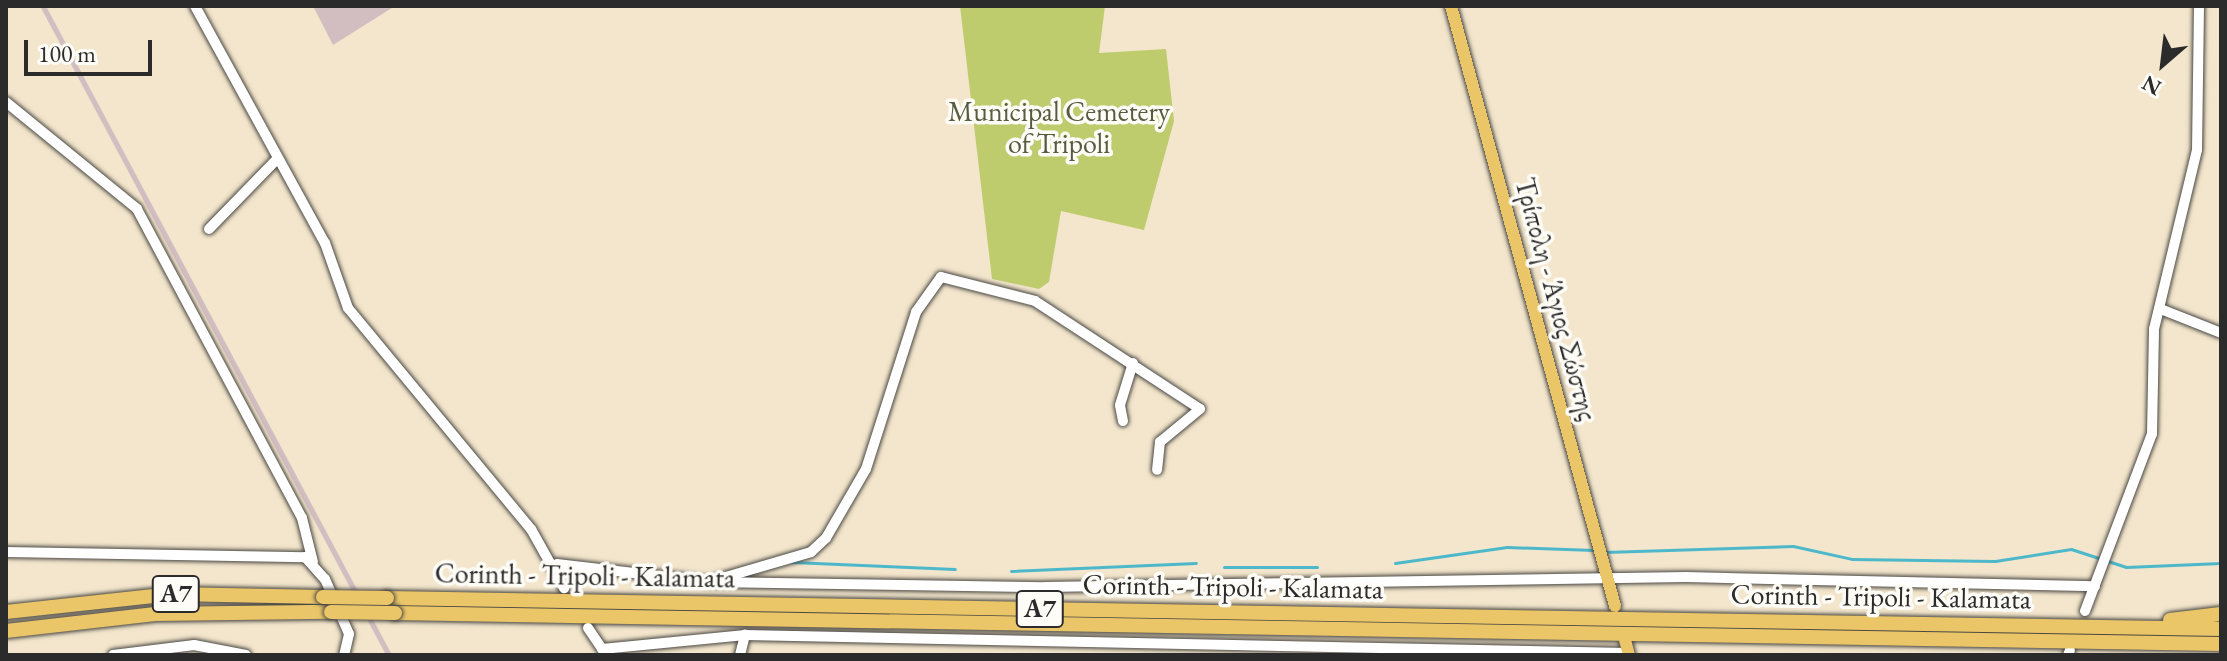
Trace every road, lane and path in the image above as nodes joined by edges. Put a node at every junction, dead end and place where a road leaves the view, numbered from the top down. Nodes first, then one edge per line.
1 (195, 6) edge
2 (1451, 6) edge
3 (2199, 6) edge
4 (6, 102) edge
5 (277, 159) junction
6 (209, 229) dead end
7 (2163, 310) junction
8 (2221, 333) edge
9 (1133, 363) junction
10 (1123, 421) dead end
11 (1157, 470) dead end
12 (6, 552) edge
13 (313, 562) junction
14 (557, 564) junction
15 (1608, 578) junction
16 (711, 582) junction
17 (2095, 586) junction
18 (564, 588) dead end
19 (1615, 606) dead end
20 (6, 611) edge
21 (2085, 611) dead end
22 (2221, 614) edge
23 (2129, 626) junction
24 (588, 628) dead end
25 (2221, 629) edge
26 (6, 631) edge
27 (745, 635) junction
28 (1625, 640) dead end
29 (2221, 644) edge
30 (604, 652) edge
31 (1469, 653) edge
32 (1629, 654) edge
33 (113, 655) edge
34 (246, 655) edge
35 (344, 655) edge
36 (740, 655) edge

1 - 5 street
2 - 15 main road, Τρίπολη - Άγιος Σώστης
3 - 7 street
4 - 13 street
5 - 6 street
5 - 14 street
7 - 8 street
7 - 17 street
9 - 10 street
9 - 11 street
9 - 16 street
12 - 13 street
13 - 35 street
14 - 16 street
14 - 18 street
15 - 16 street
15 - 17 street
15 - 19 main road, Τρίπολη - Άγιος Σώστης
17 - 21 street
20 - 23 highway, Corinth - Tripoli - Kalamata / Α7, bridge
22 - 23 highway
23 - 25 highway, Corinth - Tripoli - Kalamata / Α7
24 - 30 street
26 - 29 highway, Corinth - Tripoli - Kalamata / Α7, bridge
27 - 30 street
27 - 31 street
27 - 36 street
28 - 32 main road
31 - 32 street
33 - 34 street

